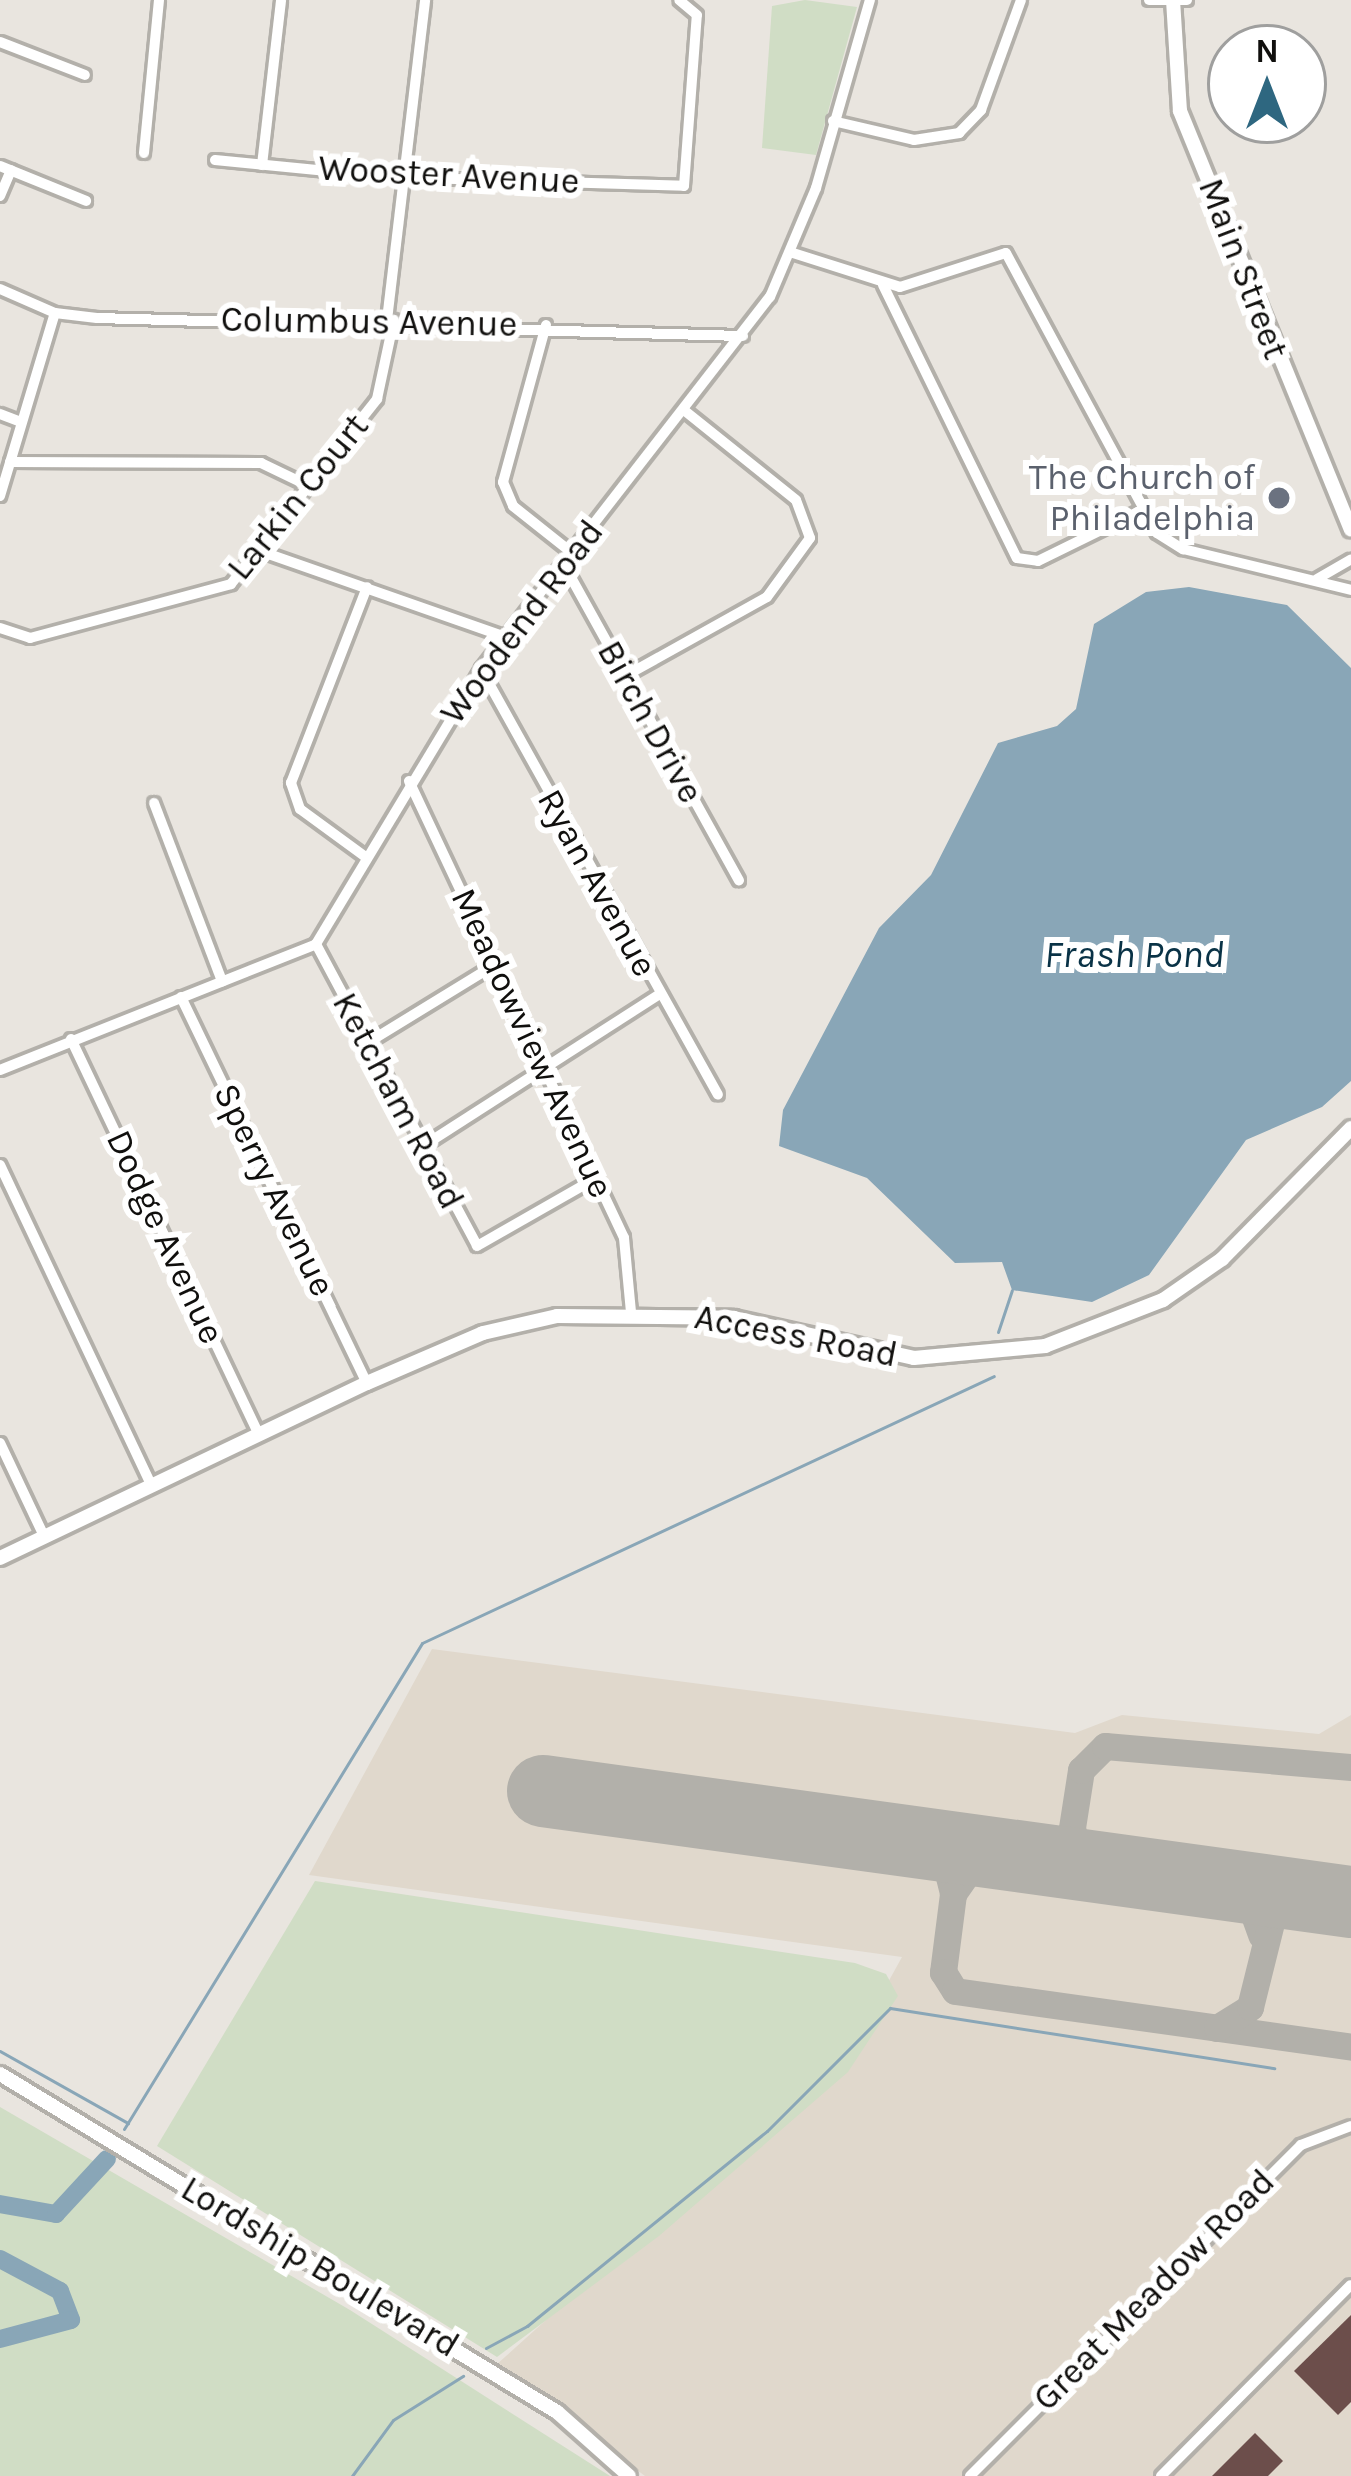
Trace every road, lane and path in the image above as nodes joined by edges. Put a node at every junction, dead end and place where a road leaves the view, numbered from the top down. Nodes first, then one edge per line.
1 (159, 0) edge
2 (281, 0) edge
3 (425, 0) edge
4 (679, 0) edge
5 (870, 0) edge
6 (1021, 0) edge
7 (1149, 0) edge
8 (1178, 2) edge
9 (0, 42) edge
10 (86, 75) dead end
11 (833, 121) junction
12 (144, 153) dead end
13 (215, 160) dead end
14 (262, 165) junction
15 (5, 168) edge
16 (405, 175) junction
17 (0, 196) edge
18 (86, 201) dead end
19 (793, 253) junction
20 (883, 285) junction
21 (0, 289) edge
22 (55, 313) junction
23 (390, 320) junction
24 (546, 326) junction
25 (743, 336) junction
26 (685, 411) junction
27 (0, 414) edge
28 (21, 422) junction
29 (10, 461) junction
30 (309, 486) junction
31 (0, 496) edge
32 (1141, 511) junction
33 (1351, 529) edge
34 (260, 551) junction
35 (568, 558) junction
36 (1351, 559) edge
37 (1313, 580) junction
38 (368, 587) junction
39 (1351, 590) edge
40 (0, 628) edge
41 (506, 637) junction
42 (481, 669) junction
43 (627, 675) junction
44 (409, 781) junction
45 (154, 803) dead end
46 (367, 859) junction
47 (739, 880) dead end
48 (316, 944) junction
49 (496, 964) junction
50 (221, 981) junction
51 (658, 995) junction
52 (182, 997) junction
53 (71, 1040) junction
54 (364, 1045) junction
55 (544, 1069) junction
56 (0, 1070) edge
57 (718, 1095) dead end
58 (1351, 1128) edge
59 (420, 1148) junction
60 (0, 1165) edge
61 (596, 1178) junction
62 (631, 1312) junction
63 (367, 1383) junction
64 (259, 1435) junction
65 (0, 1443) edge
66 (152, 1486) junction
67 (44, 1536) junction
68 (0, 1558) edge
69 (0, 2074) edge
70 (1351, 2126) edge
71 (1351, 2285) edge
72 (629, 2476) edge
73 (970, 2476) edge
74 (1162, 2476) edge

1 - 12 street
2 - 14 street
3 - 16 street, Larkin Court
4 - 16 street, Wooster Avenue
5 - 11 street, Woodend Road
6 - 11 street
7 - 8 street
8 - 33 main road, Main Street
9 - 10 street
11 - 19 street, Woodend Road
13 - 14 street, Wooster Avenue
14 - 16 street, Wooster Avenue
15 - 17 street
15 - 18 street
16 - 23 street, Larkin Court
19 - 20 street
19 - 25 street, Woodend Road
20 - 32 street
20 - 32 street
21 - 22 street, Columbus Avenue
22 - 23 street, Columbus Avenue
22 - 28 street
23 - 24 street, Columbus Avenue
23 - 30 street, Larkin Court
24 - 25 street, Columbus Avenue
24 - 35 street
25 - 26 street, Woodend Road
26 - 35 street, Woodend Road
26 - 43 street
27 - 28 street
28 - 29 street
29 - 30 street
29 - 31 street
30 - 34 street, Larkin Court
32 - 37 street
34 - 38 street
34 - 40 street, Larkin Court
35 - 41 street, Woodend Road
35 - 43 street, Birch Drive
36 - 37 street
37 - 39 street
38 - 41 street
38 - 46 street
41 - 42 street, Woodend Road
42 - 44 street, Woodend Road
42 - 51 street, Ryan Avenue
43 - 47 street, Birch Drive
44 - 46 street, Woodend Road
44 - 49 street, Meadowview Avenue
45 - 50 street
46 - 48 street, Woodend Road
48 - 50 street
48 - 54 street, Ketcham Road
49 - 54 street
49 - 55 street, Meadowview Avenue
50 - 52 street
51 - 55 street
51 - 57 street, Ryan Avenue
52 - 53 street
52 - 63 street, Sperry Avenue
53 - 56 street
53 - 64 street, Dodge Avenue
54 - 59 street, Ketcham Road
55 - 59 street
55 - 61 street, Meadowview Avenue
58 - 62 main road, Access Road
59 - 61 street, Ketcham Road
60 - 66 street
61 - 62 street, Meadowview Avenue
62 - 63 main road, Access Road
63 - 64 main road, Access Road
64 - 66 main road, Access Road
65 - 67 street
66 - 67 main road, Access Road
67 - 68 main road, Access Road
69 - 72 main road, Lordship Boulevard
70 - 73 street, Great Meadow Road
71 - 74 street

